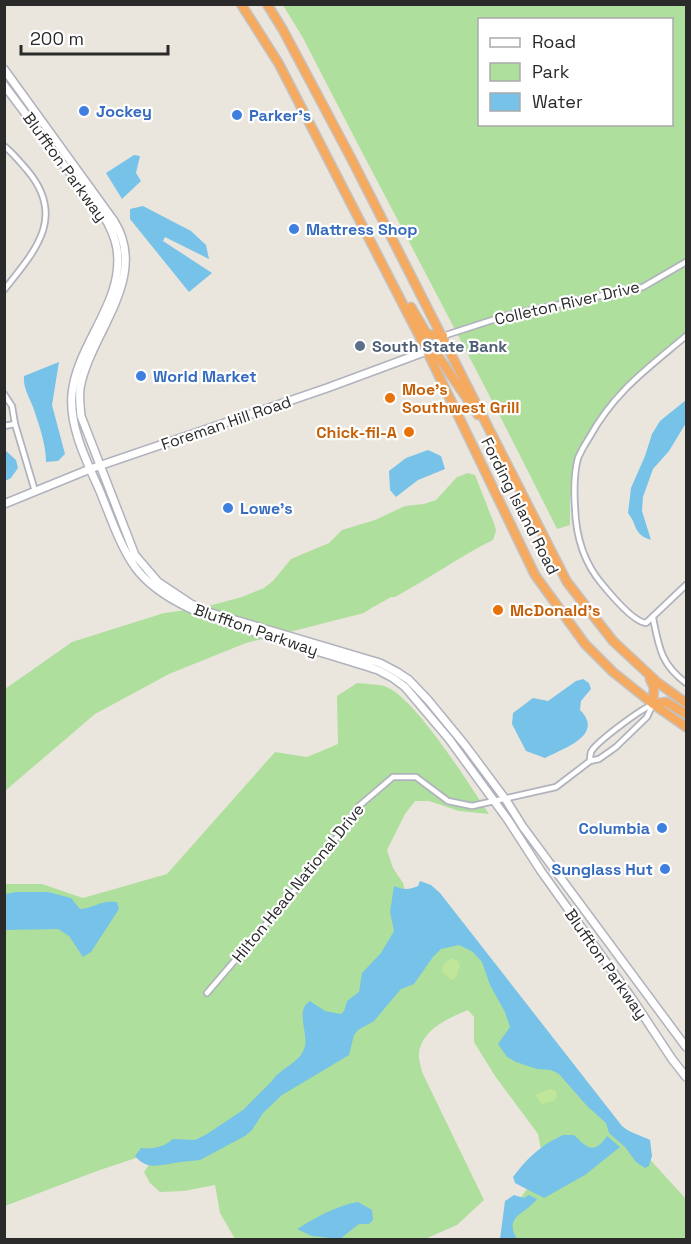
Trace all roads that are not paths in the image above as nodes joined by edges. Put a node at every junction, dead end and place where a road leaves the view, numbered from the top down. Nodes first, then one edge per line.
1 (241, 4) edge
2 (267, 4) edge
3 (4, 69) edge
4 (4, 85) edge
5 (4, 146) edge
6 (376, 250) junction
7 (687, 262) edge
8 (4, 290) edge
9 (442, 336) junction
10 (687, 336) edge
11 (427, 351) junction
12 (4, 394) edge
13 (15, 424) junction
14 (4, 426) edge
15 (500, 448) junction
16 (101, 465) junction
17 (90, 469) junction
18 (35, 491) junction
19 (4, 504) edge
20 (687, 585) edge
21 (653, 618) junction
22 (646, 671) junction
23 (687, 683) edge
24 (687, 703) edge
25 (652, 704) junction
26 (687, 714) edge
27 (624, 724) junction
28 (687, 727) edge
29 (630, 733) junction
30 (590, 761) junction
31 (506, 800) junction
32 (495, 802) junction
33 (207, 993) dead end
34 (687, 1047) edge
35 (687, 1077) edge

1 - 6 highway, Fording Island Road
2 - 9 highway, Fording Island Road
3 - 16 main road, Bluffton Parkway
4 - 17 main road, Bluffton Parkway
5 - 8 street
6 - 9 highway
6 - 11 highway, Fording Island Road
7 - 9 street, Colleton River Drive
9 - 11 main road, Foreman Hill Road
9 - 15 highway, Fording Island Road
10 - 21 street
11 - 15 highway
11 - 16 main road, Foreman Hill Road
11 - 25 highway, Fording Island Road
12 - 13 street
13 - 14 street
13 - 18 street
15 - 22 highway, Fording Island Road
16 - 17 main road, Foreman Hill Road
16 - 31 main road, Bluffton Parkway
17 - 18 main road, Foreman Hill Road
17 - 32 main road, Bluffton Parkway
18 - 19 main road, Foreman Hill Road
20 - 21 street
21 - 23 street
22 - 24 highway, Fording Island Road
22 - 25 highway
25 - 26 highway
25 - 27 street, Hilton Head National Drive
25 - 28 highway, Fording Island Road
25 - 29 street, Hilton Head National Drive
27 - 29 street
27 - 30 street, Hilton Head National Drive
29 - 30 street, Hilton Head National Drive
30 - 31 street, Hilton Head National Drive
31 - 32 street, Hilton Head National Drive
31 - 34 main road, Bluffton Parkway
32 - 33 street, Hilton Head National Drive
32 - 35 main road, Bluffton Parkway

